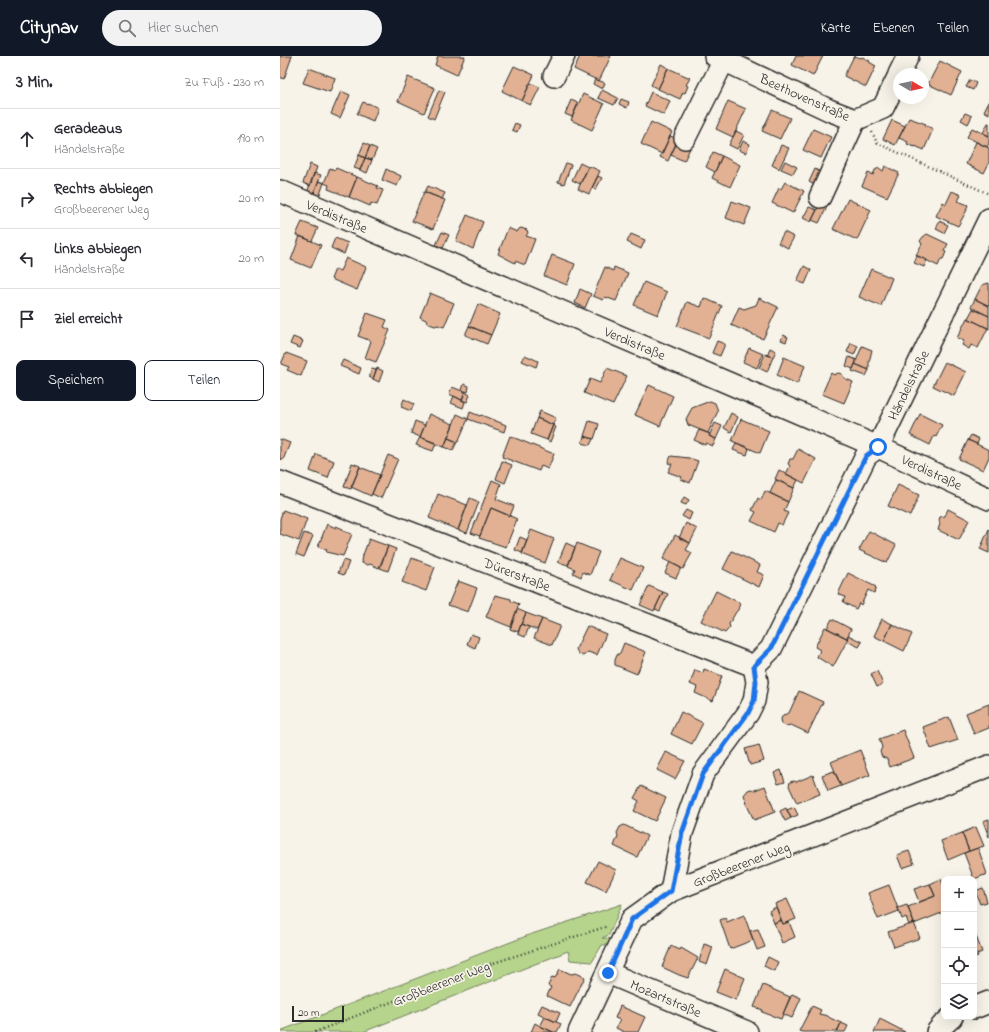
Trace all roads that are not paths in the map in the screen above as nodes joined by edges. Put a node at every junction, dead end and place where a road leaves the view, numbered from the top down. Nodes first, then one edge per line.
1 (564, 56) edge
2 (908, 56) edge
3 (720, 58) edge
4 (902, 68) edge
5 (554, 76) dead end
6 (893, 87) edge
7 (855, 120) junction
8 (685, 138) dead end
9 (280, 191) edge
10 (820, 198) dead end
11 (989, 219) edge
12 (878, 447) junction
13 (280, 482) edge
14 (989, 499) edge
15 (754, 666) junction
16 (989, 766) edge
17 (671, 891) junction
18 (608, 973) junction
19 (989, 1002) edge
20 (977, 1007) edge
21 (949, 1020) edge
22 (579, 1032) edge
23 (747, 1032) edge
24 (937, 1032) edge

1 - 5 street
2 - 4 street, Beethovenstraße
3 - 7 street, Beethovenstraße
3 - 8 street
6 - 7 street, Beethovenstraße
7 - 10 street
9 - 12 street, Verdistraße
11 - 12 street, Händelstraße
12 - 14 street, Verdistraße
12 - 15 street, Händelstraße
13 - 15 street, Dürerstraße
15 - 17 street
16 - 17 street, Großbeerener Weg
17 - 18 street, Großbeerener Weg
18 - 22 street
18 - 23 street, Mozartstraße
19 - 20 street
21 - 24 street

